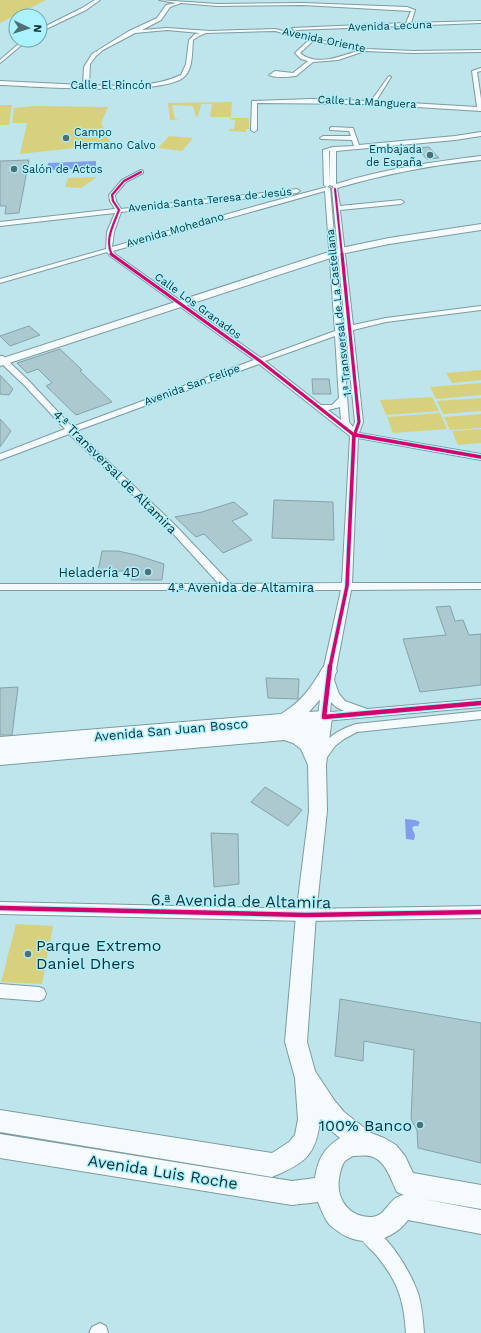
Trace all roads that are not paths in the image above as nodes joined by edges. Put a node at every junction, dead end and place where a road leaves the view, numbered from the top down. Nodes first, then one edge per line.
1 (98, 0) edge
2 (161, 0) edge
3 (180, 2) junction
4 (166, 8) junction
5 (157, 20) junction
6 (481, 22) edge
7 (408, 25) junction
8 (48, 27) edge
9 (167, 28) junction
10 (176, 30) junction
11 (275, 30) junction
12 (131, 32) junction
13 (210, 32) junction
14 (313, 38) junction
15 (191, 40) junction
16 (17, 48) edge
17 (367, 50) junction
18 (481, 51) edge
19 (312, 61) junction
20 (0, 62) edge
21 (481, 69) edge
22 (283, 74) dead end
23 (389, 76) dead end
24 (0, 83) edge
25 (86, 86) junction
26 (373, 101) junction
27 (481, 109) edge
28 (332, 129) dead end
29 (254, 130) dead end
30 (481, 134) edge
31 (323, 138) dead end
32 (354, 138) junction
33 (357, 147) junction
34 (333, 149) junction
35 (481, 158) edge
36 (141, 172) dead end
37 (330, 187) junction
38 (258, 195) junction
39 (401, 202) dead end
40 (265, 205) junction
41 (337, 208) junction
42 (119, 210) junction
43 (481, 223) edge
44 (0, 224) edge
45 (481, 226) edge
46 (109, 249) junction
47 (337, 250) junction
48 (0, 281) edge
49 (175, 301) junction
50 (481, 308) edge
51 (350, 328) junction
52 (339, 332) junction
53 (1, 360) edge
54 (260, 361) junction
55 (343, 399) junction
56 (317, 407) junction
57 (70, 430) junction
58 (354, 435) junction
59 (0, 457) edge
60 (481, 457) edge
61 (347, 586) junction
62 (481, 586) edge
63 (0, 587) edge
64 (228, 587) junction
65 (329, 671) junction
66 (481, 703) edge
67 (370, 713) junction
68 (481, 715) edge
69 (323, 723) junction
70 (282, 726) junction
71 (0, 744) edge
72 (0, 758) edge
73 (317, 765) junction
74 (0, 908) edge
75 (481, 912) edge
76 (306, 915) junction
77 (0, 991) edge
78 (38, 994) dead end
79 (306, 1076) junction
80 (0, 1121) edge
81 (365, 1143) junction
82 (0, 1146) edge
83 (325, 1189) junction
84 (481, 1197) edge
85 (481, 1222) edge
86 (362, 1230) junction
87 (415, 1333) edge

1 - 8 street
2 - 3 street
2 - 4 street
3 - 4 street
3 - 7 street
4 - 5 street
5 - 9 street, Avenida Oriente
5 - 12 street
6 - 7 street, Avenida Lecuna
7 - 11 street, Avenida Lecuna
9 - 10 street, Avenida Oriente
9 - 12 street, Avenida Oriente
10 - 13 street, Avenida Oriente
10 - 15 street
11 - 13 street, Avenida Oriente
11 - 14 street, Avenida Oriente
12 - 25 street
13 - 15 street
14 - 17 street, Avenida Oriente
14 - 19 street
15 - 25 street, Calle El Rincón
16 - 20 street
17 - 18 street, Avenida Oriente
17 - 19 street
19 - 22 street
21 - 27 street
23 - 26 street
24 - 25 street, Calle El Rincón
26 - 27 street, Calle La Manguera
26 - 29 street, Calle La Manguera
28 - 32 street
30 - 33 street
31 - 32 street
32 - 33 street
33 - 34 street
34 - 37 street, 1.ª Transversal de La Castellana
34 - 37 street, 1.ª Transversal de La Castellana
35 - 37 street, Avenida Mohedano
36 - 42 street
37 - 38 street, Avenida Santa Teresa de Jesús
37 - 40 street, Avenida Mohedano
37 - 41 street, 1.ª Transversal de La Castellana
37 - 47 street, 1.ª Transversal de La Castellana
38 - 40 street
38 - 42 street, Avenida Santa Teresa de Jesús
39 - 41 street
40 - 46 street, Avenida Mohedano
41 - 47 street, 1.ª Transversal de La Castellana
42 - 44 street, Avenida Santa Teresa de Jesús
42 - 46 street
43 - 47 main road
45 - 47 main road
46 - 48 street, Avenida Mohedano
46 - 49 street, Calle Los Granados
47 - 49 main road
47 - 51 street, 1.ª Transversal de La Castellana
47 - 52 street, 1.ª Transversal de La Castellana
49 - 53 main road
49 - 54 street, Calle Los Granados
50 - 51 street, Avenida San Felipe
51 - 52 street, Avenida San Felipe
51 - 58 street, 1.ª Transversal de La Castellana
52 - 54 street, Avenida San Felipe
52 - 55 street, 1.ª Transversal de La Castellana
53 - 57 street, 4.ª Transversal de Altamira
54 - 56 street, Calle Los Granados
54 - 57 street, Avenida San Felipe
55 - 56 street
55 - 58 street, 1.ª Transversal de La Castellana
56 - 58 street, Calle Los Granados
57 - 59 street, Avenida San Felipe
57 - 64 street, 4.ª Transversal de Altamira
58 - 60 street
58 - 61 street
61 - 62 street, 4.ª Avenida de Altamira
61 - 64 street, 4.ª Avenida de Altamira
61 - 65 street
63 - 64 street, 4.ª Avenida de Altamira
65 - 67 street
65 - 69 street
65 - 70 main road
66 - 67 street
67 - 69 street
68 - 73 street
69 - 70 main road, Avenida San Juan Bosco
69 - 73 main road
70 - 71 main road, Avenida San Juan Bosco
70 - 72 main road, Avenida San Juan Bosco
70 - 73 main road, Avenida San Juan Bosco
73 - 76 main road
74 - 76 street, 6.ª Avenida de Altamira
75 - 76 street, 6.ª Avenida de Altamira
76 - 79 main road
77 - 78 street
79 - 80 main road, Avenida Luis Roche
79 - 81 main road
81 - 83 main road
81 - 84 main road
82 - 83 main road, Avenida Luis Roche
83 - 86 main road
85 - 86 main road
86 - 87 street

